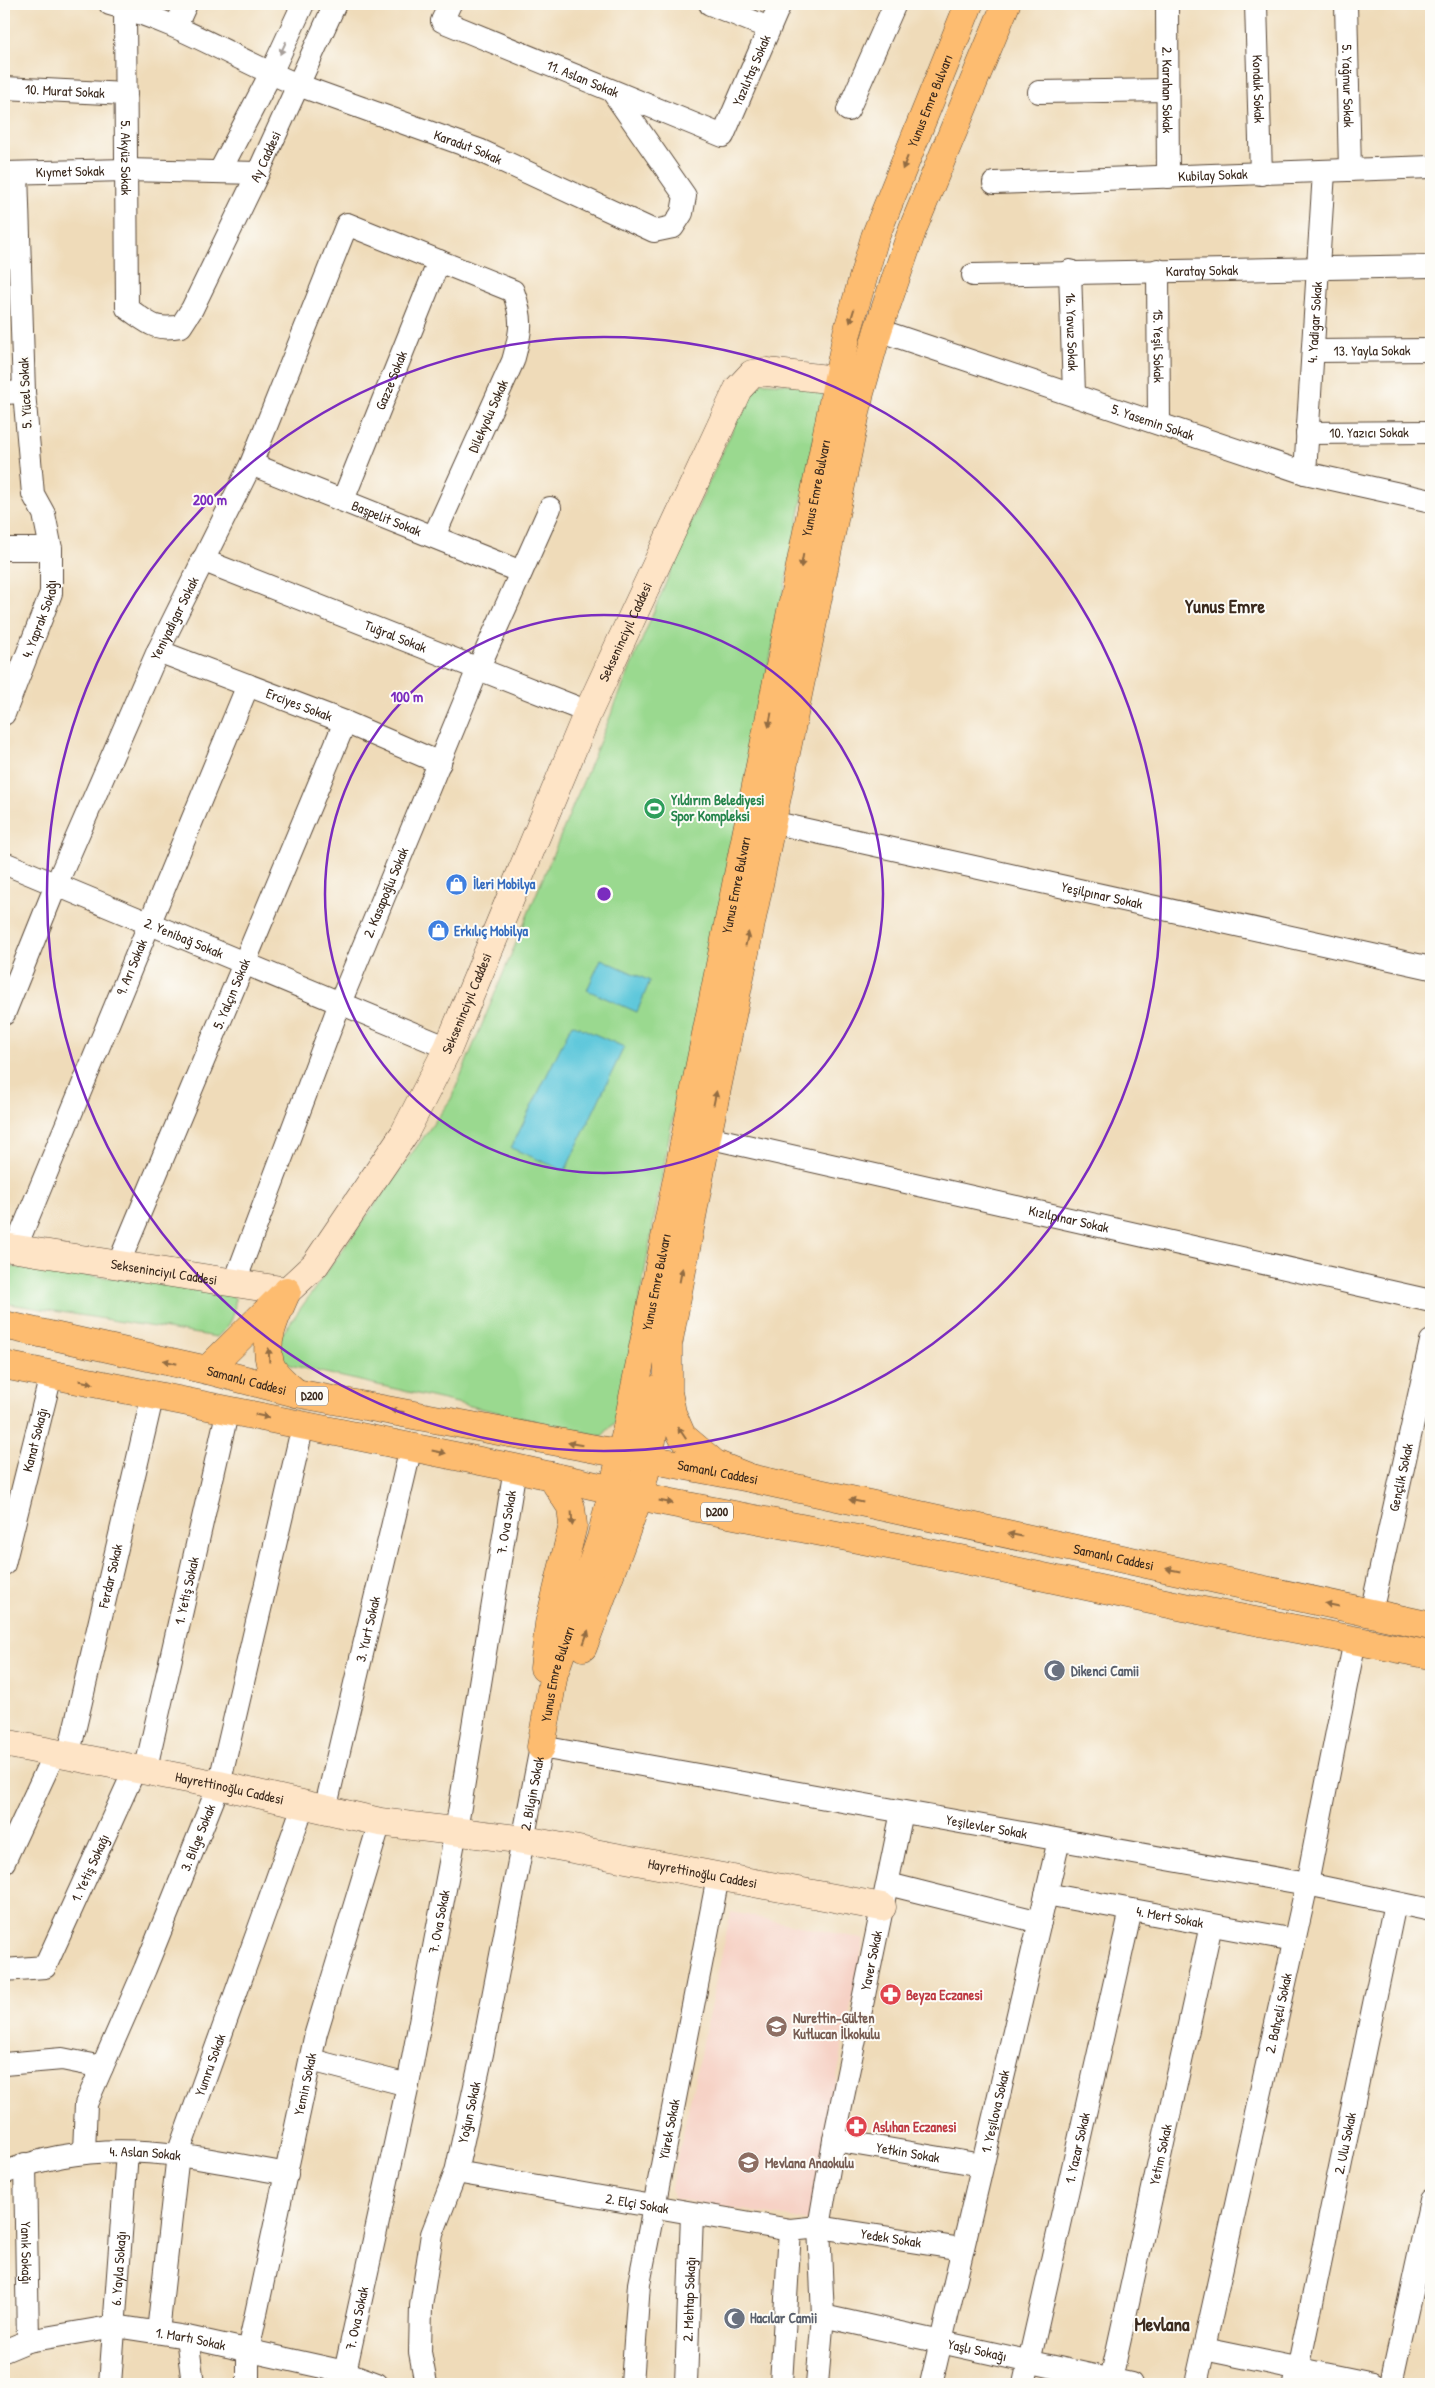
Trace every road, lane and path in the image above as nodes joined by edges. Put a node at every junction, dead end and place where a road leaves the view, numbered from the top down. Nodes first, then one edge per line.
1 (186, 4) edge
2 (303, 4) edge
3 (335, 4) edge
4 (710, 4) edge
5 (780, 4) edge
6 (895, 4) edge
7 (969, 4) edge
8 (1006, 4) edge
9 (1167, 4) edge
10 (1256, 4) edge
11 (1346, 4) edge
12 (118, 6) edge
13 (446, 13) edge
14 (176, 26) junction
15 (769, 28) junction
16 (270, 74) junction
17 (298, 85) junction
18 (4, 88) edge
19 (1168, 90) junction
20 (612, 91) junction
21 (1039, 92) dead end
22 (126, 94) junction
23 (848, 110) dead end
24 (723, 136) joint
25 (1431, 167) edge
26 (126, 170) junction
27 (1350, 170) junction
28 (220, 171) junction
29 (1324, 172) junction
30 (10, 173) edge
31 (258, 173) junction
32 (1261, 174) junction
33 (1168, 177) junction
34 (994, 183) dead end
35 (439, 261) junction
36 (1431, 266) edge
37 (1318, 268) junction
38 (1158, 270) junction
39 (1070, 271) junction
40 (973, 274) dead end
41 (127, 308) joint
42 (878, 330) junction
43 (1431, 350) edge
44 (1313, 352) junction
45 (836, 380) junction
46 (14, 393) edge
47 (1074, 394) junction
48 (1159, 423) junction
49 (1431, 432) edge
50 (1307, 433) junction
51 (251, 464) junction
52 (1304, 473) junction
53 (343, 500) junction
54 (1431, 501) edge
55 (550, 508) dead end
56 (434, 536) junction
57 (4, 549) edge
58 (52, 549) junction
59 (202, 560) junction
60 (521, 572) junction
61 (158, 651) junction
62 (478, 669) junction
63 (248, 685) junction
64 (8, 690) edge
65 (588, 712) junction
66 (4, 714) edge
67 (345, 722) junction
68 (440, 762) junction
69 (771, 822) junction
70 (4, 863) edge
71 (56, 885) junction
72 (149, 924) junction
73 (243, 963) junction
74 (1431, 968) edge
75 (340, 1004) junction
76 (4, 1014) edge
77 (448, 1048) junction
78 (706, 1137) junction
79 (9, 1248) edge
80 (118, 1265) junction
81 (234, 1284) junction
82 (287, 1290) junction
83 (1431, 1301) edge
84 (4, 1325) edge
85 (1431, 1341) edge
86 (668, 1345) junction
87 (4, 1365) edge
88 (207, 1370) junction
89 (51, 1375) junction
90 (296, 1393) junction
91 (153, 1394) junction
92 (228, 1409) junction
93 (303, 1425) junction
94 (411, 1447) junction
95 (622, 1452) junction
96 (649, 1458) junction
97 (515, 1468) junction
98 (551, 1476) junction
99 (750, 1478) junction
100 (613, 1490) junction
101 (639, 1496) junction
102 (4, 1564) edge
103 (1371, 1613) junction
104 (1431, 1626) edge
105 (1356, 1640) junction
106 (1431, 1655) edge
107 (543, 1735) junction
108 (4, 1743) edge
109 (61, 1756) junction
110 (140, 1770) junction
111 (219, 1785) junction
112 (314, 1808) junction
113 (902, 1812) junction
114 (380, 1822) junction
115 (456, 1832) junction
116 (524, 1840) junction
117 (1059, 1840) junction
118 (4, 1862) edge
119 (718, 1877) junction
120 (1307, 1884) junction
121 (1046, 1894) junction
122 (885, 1895) junction
123 (1395, 1903) junction
124 (1130, 1910) junction
125 (1431, 1910) edge
126 (1040, 1922) junction
127 (1211, 1925) junction
128 (1294, 1940) junction
129 (4, 1970) edge
130 (310, 2060) junction
131 (4, 2064) edge
132 (102, 2067) junction
133 (408, 2085) junction
134 (834, 2140) junction
135 (84, 2152) junction
136 (127, 2152) junction
137 (178, 2154) junction
138 (25, 2164) junction
139 (982, 2165) junction
140 (456, 2172) junction
141 (4, 2173) edge
142 (287, 2174) junction
143 (1431, 2200) edge
144 (654, 2208) junction
145 (692, 2214) junction
146 (819, 2227) junction
147 (790, 2230) junction
148 (962, 2249) junction
149 (823, 2316) junction
150 (115, 2326) junction
151 (158, 2332) junction
152 (187, 2337) junction
153 (28, 2341) junction
154 (941, 2342) junction
155 (1204, 2349) junction
156 (4, 2351) edge
157 (248, 2351) junction
158 (1029, 2362) junction
159 (345, 2372) junction
160 (1297, 2376) edge
161 (1117, 2383) edge
162 (110, 2384) edge
163 (192, 2384) edge
164 (248, 2384) edge
165 (377, 2384) edge
166 (426, 2384) edge
167 (632, 2384) edge
168 (686, 2384) edge
169 (781, 2384) edge
170 (817, 2384) edge
171 (931, 2384) edge
172 (1024, 2384) edge
173 (1196, 2384) edge
174 (1373, 2384) edge
175 (1391, 2384) edge

1 - 14 street
2 -> 16 street
3 - 17 street, Ay Caddesi
4 - 15 street
5 - 15 street, Yazılıtaş Sokak
6 - 23 street
7 -> 45 main road, Yunus Emre Bulvarı
8 - 42 main road, Yunus Emre Bulvarı
9 - 19 street, 2. Karahan Sokak
10 - 32 street, Konduk Sokak
11 - 27 street, 5. Yağmur Sokak
12 - 14 street, Karadut Sokak
12 - 22 street, 5. Akyüz Sokak
13 - 20 street, 11. Aslan Sokak
14 - 16 street, Karadut Sokak
15 - 24 street, Yazılıtaş Sokak
16 - 17 street, Karadut Sokak
16 - 28 street
17 - 20 street, Karadut Sokak
17 - 31 street, Ay Caddesi
18 - 22 street, 10. Murat Sokak
19 - 21 street
19 - 33 street, 2. Karahan Sokak
20 - 24 street, 11. Aslan Sokak
22 - 26 street, 5. Akyüz Sokak
25 - 27 street, Kubilay Sokak
26 - 28 street, Kıymet Sokak
26 - 30 street, Kıymet Sokak
26 - 41 street, 5. Akyüz Sokak
27 - 29 street, Kubilay Sokak
28 - 31 street, Kıymet Sokak
29 - 32 street, Kubilay Sokak
29 - 37 street, 4. Yadigar Sokak
30 - 46 street, 5. Yücel Sokak
31 - 41 street, Ay Caddesi
32 - 33 street, Kubilay Sokak
33 - 34 street, Kubilay Sokak
35 - 51 street, Yeniyadigar Sokak
35 - 53 street, Gazze Sokak
35 - 56 street, Dilekyolu Sokak
36 - 37 street, Karatay Sokak
37 - 38 street, Karatay Sokak
37 - 44 street, 4. Yadigar Sokak
38 - 39 street, Karatay Sokak
38 - 48 street, 15. Yeşil Sokak
39 - 40 street, Karatay Sokak
39 - 47 street, 16. Yavuz Sokak
42 - 47 street, 5. Yasemin Sokak
42 - 69 main road, Yunus Emre Bulvarı
43 - 44 street, 13. Yayla Sokak
44 - 50 street, 4. Yadigar Sokak
45 - 65 main road, Sekseninciyıl Caddesi
45 -> 95 main road, Yunus Emre Bulvarı
46 - 58 street, 5. Yücel Sokak
47 - 48 street, 5. Yasemin Sokak
48 - 52 street, 5. Yasemin Sokak
49 - 50 street, 10. Yazıcı Sokak
50 - 52 street, 4. Yadigar Sokak
51 - 53 street, Başpelit Sokak
51 - 59 street, Yeniyadigar Sokak
52 - 54 street, 5. Yasemin Sokak
53 - 56 street, Başpelit Sokak
55 - 60 street, 2. Kasapoğlu Sokak
56 - 60 street, Başpelit Sokak
57 - 58 street
58 - 64 street, 4. Yaprak Sokağı
59 - 61 street, Yeniyadigar Sokak
59 - 62 street, Tuğral Sokak
60 - 62 street, 2. Kasapoğlu Sokak
61 - 63 street, Erciyes Sokak
61 - 71 street, Yeniyadigar Sokak
62 - 65 street, Tuğral Sokak
62 - 68 street, 2. Kasapoğlu Sokak
63 - 67 street, Erciyes Sokak
63 - 72 street, 9. Arı Sokak
64 - 66 street, 4. Yaprak Sokağı
65 - 77 main road, Sekseninciyıl Caddesi
67 - 68 street, Erciyes Sokak
67 - 73 street, 5. Yalçın Sokak
68 - 75 street, 2. Kasapoğlu Sokak
69 - 74 street, Yeşilpınar Sokak
78 -> 69 main road, Yunus Emre Bulvarı
70 - 71 street, 2. Yenibağ Sokak
71 - 72 street, 2. Yenibağ Sokak
71 - 76 street, Yeniyadigar Sokak
72 - 73 street, 2. Yenibağ Sokak
72 - 79 street, 9. Arı Sokak
73 - 75 street, 2. Yenibağ Sokak
73 - 80 street, 5. Yalçın Sokak
75 - 77 street, 2. Yenibağ Sokak
75 - 81 street, 2. Kasapoğlu Sokak
77 - 82 main road, Sekseninciyıl Caddesi
78 - 83 street, Kızılpınar Sokak
86 -> 78 main road, Yunus Emre Bulvarı
79 - 80 main road, Sekseninciyıl Caddesi
80 - 81 main road, Sekseninciyıl Caddesi
81 - 82 main road, Sekseninciyıl Caddesi
82 - 88 main road
90 -> 82 main road
88 -> 84 main road, Samanlı Caddesi / D200
85 - 103 street, Gençlik Sokak
86 - 96 main road
99 -> 86 main road, Yunus Emre Bulvarı
87 - 89 main road, D200
88 - 90 main road, Samanlı Caddesi / D200
89 -> 91 main road, D200
89 - 102 street, Kanat Sokağı
95 -> 90 main road, Samanlı Caddesi / D200
91 - 92 main road, D200
91 - 109 street, Ferdar Sokak
92 -> 93 main road, D200
92 - 110 street, 1. Yetiş Sokak
93 - 94 main road, D200
93 - 111 street, 3. Bilge Sokak
94 -> 97 main road, D200
94 - 112 street, 3. Yurt Sokak
95 - 96 main road, Samanlı Caddesi / D200
95 - 100 main road, Yunus Emre Bulvarı
96 - 99 main road, Samanlı Caddesi / D200
96 - 101 main road
97 - 98 main road, D200
97 - 115 street, 7. Ova Sokak
98 - 100 main road, D200
98 -> 107 main road
103 -> 99 main road, Samanlı Caddesi / D200
100 - 101 main road, D200
100 - 107 main road, Yunus Emre Bulvarı
101 -> 105 main road, D200
107 -> 101 main road
103 - 104 main road, Samanlı Caddesi / D200
105 - 106 main road, D200
105 - 120 street, 2. Bahçeli Sokak
107 - 113 street, Yeşilevler Sokak
107 - 116 street, 2. Bilgin Sokak
108 - 109 main road, Hayrettinoğlu Caddesi
109 - 110 main road, Hayrettinoğlu Caddesi
109 - 118 street, Ferdar Sokak
110 - 111 main road, Hayrettinoğlu Caddesi
110 - 129 street, 1. Yetiş Sokağı
111 - 112 main road, Hayrettinoğlu Caddesi
111 - 132 street, 3. Bilge Sokak
112 - 114 main road, Hayrettinoğlu Caddesi
112 - 137 street, Yumru Sokak
113 - 117 street, Yeşilevler Sokak
113 - 122 street, Yaver Sokak
114 - 115 main road, Hayrettinoğlu Caddesi
114 - 130 street, Yemin Sokak
115 - 116 main road, Hayrettinoğlu Caddesi
115 - 133 street, 7. Ova Sokak
116 - 119 main road, Hayrettinoğlu Caddesi
116 - 140 street, Yoğun Sokak
117 - 120 street, Yeşilevler Sokak
117 - 121 street, 1. Yeşilova Sokak
119 - 122 main road, Hayrettinoğlu Caddesi
119 - 144 street, Yürek Sokak
120 - 123 street, Yeşilevler Sokak
120 - 128 street, 2. Bahçeli Sokak
121 - 124 street, 4. Mert Sokak
121 - 126 street, 1. Yeşilova Sokak
122 - 126 street
122 - 134 street, Yaver Sokak
123 - 125 street, Yeşilevler Sokak
123 - 160 street, 2. Ulu Sokak
124 - 127 street, 4. Mert Sokak
124 - 158 street, 1. Yazar Sokak
126 - 139 street, 1. Yeşilova Sokak
127 - 128 street, 4. Mert Sokak
127 - 161 street, Yetim Sokak
128 - 155 street, 2. Bahçeli Sokak
130 - 133 street
130 - 142 street, Yemin Sokak
131 - 132 street
132 - 135 street, 3. Bilge Sokak
133 - 159 street, 7. Ova Sokak
134 - 139 street, Yetkin Sokak
134 - 146 street, Yaver Sokak
135 - 136 street, 4. Aslan Sokak
135 - 138 street, 4. Aslan Sokak
136 - 137 street, 4. Aslan Sokak
136 - 150 street, 6. Yayla Sokağı
137 - 142 street, 4. Aslan Sokak
137 - 151 street, Yumru Sokak
138 - 141 street, 4. Aslan Sokak
138 - 153 street, Yanık Sokağı
139 - 148 street, 1. Yeşilova Sokak
140 - 144 street, 2. Elçi Sokak
140 - 166 street, Yoğun Sokak
142 - 157 street, Yemin Sokak
143 - 175 street
144 - 145 street, 2. Elçi Sokak
144 - 167 street, Yürek Sokak
145 - 147 street, 2. Elçi Sokak
145 - 168 street, 2. Mehtap Sokağı
146 - 147 street, 2. Elçi Sokak
146 - 148 street, Yedek Sokak
146 - 149 street, Yaver Sokak
147 - 169 street
148 - 154 street, 1. Yeşilova Sokak
149 - 154 street, Yaşlı Sokağı
149 - 170 street, Yaver Sokak
150 - 151 street, 1. Martı Sokak
150 - 153 street, 1. Martı Sokak
150 - 162 street, 6. Yayla Sokağı
151 - 152 street, 1. Martı Sokak
152 - 157 street, 1. Martı Sokak
152 - 163 street
153 - 156 street, 1. Martı Sokak
154 - 158 street, Yaşlı Sokağı
154 - 171 street, 1. Yeşilova Sokak
155 - 160 street
155 - 173 street, 2. Bahçeli Sokak
157 - 159 street, 1. Martı Sokak
157 - 164 street, Yemin Sokak
158 - 161 street, Yaşlı Sokağı
158 - 172 street, 1. Yazar Sokak
159 - 165 street, 1. Martı Sokak
160 - 174 street

